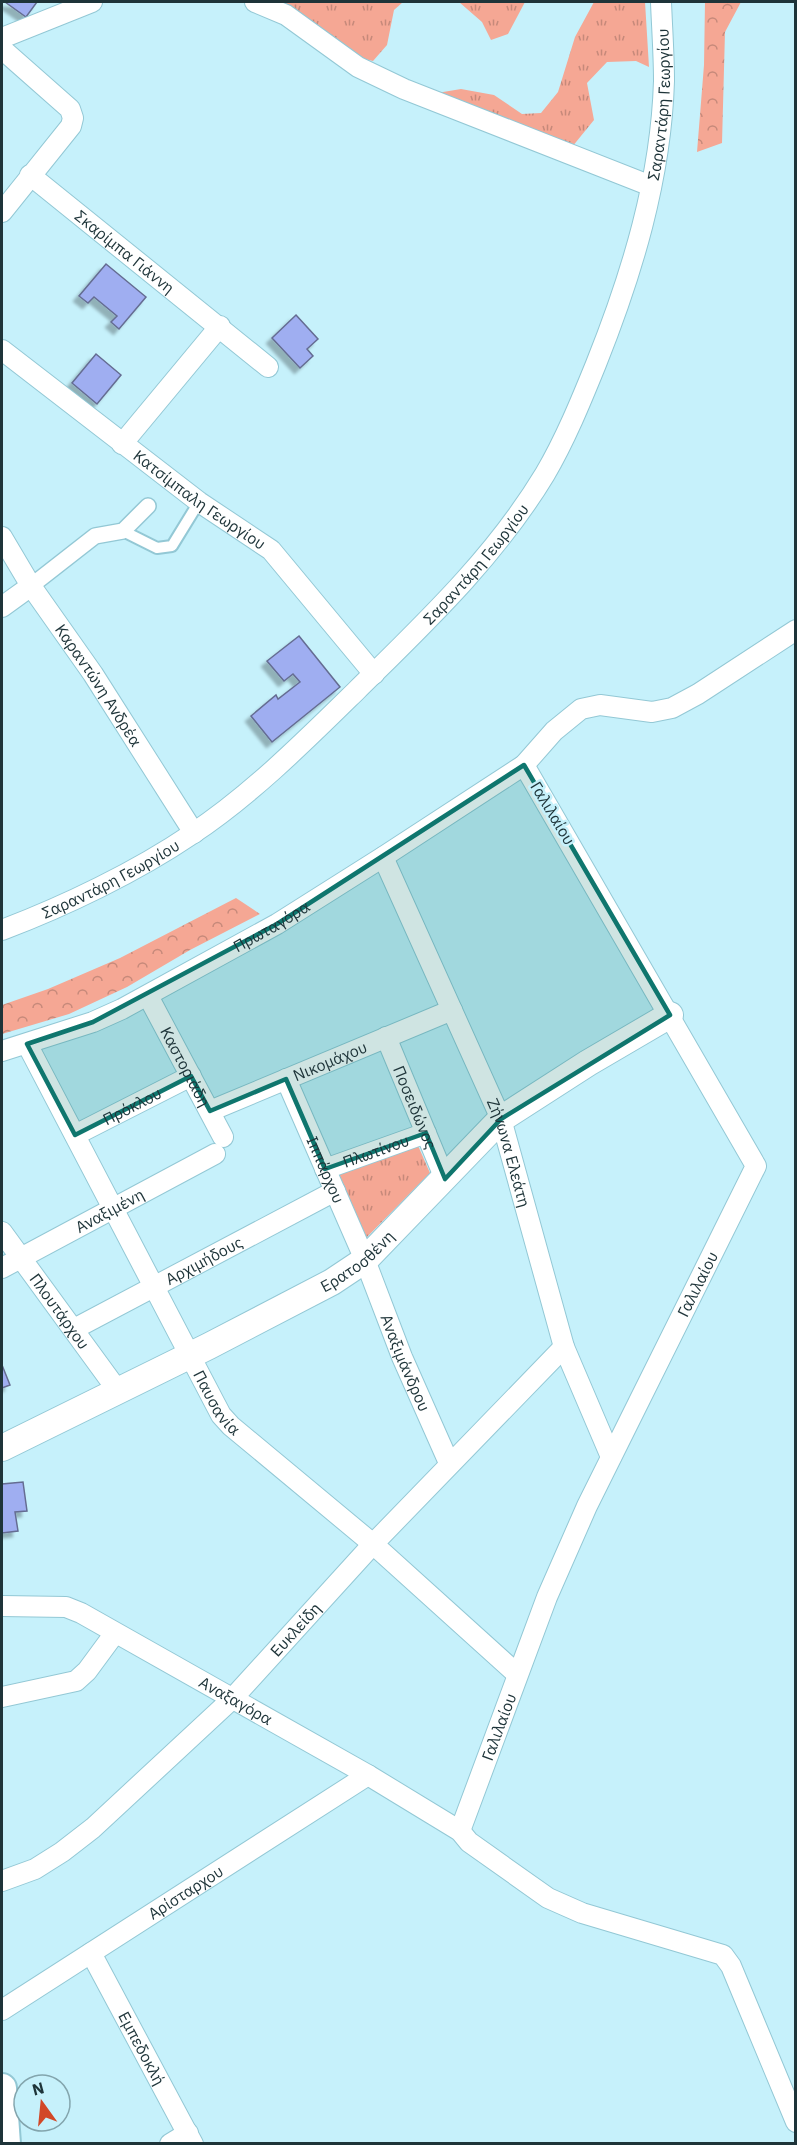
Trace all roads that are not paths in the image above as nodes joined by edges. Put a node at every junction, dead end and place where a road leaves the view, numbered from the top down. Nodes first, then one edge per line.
1 (92, 2) edge
2 (255, 2) edge
3 (661, 2) edge
4 (2, 38) edge
5 (2, 50) edge
6 (30, 176) junction
7 (651, 186) junction
8 (2, 212) edge
9 (220, 326) junction
10 (2, 350) edge
11 (268, 367) dead end
12 (122, 444) junction
13 (199, 502) junction
14 (148, 506) dead end
15 (123, 531) junction
16 (2, 537) edge
17 (31, 586) junction
18 (2, 607) edge
19 (795, 630) edge
20 (374, 674) junction
21 (524, 765) junction
22 (194, 833) junction
23 (383, 857) junction
24 (2, 930) edge
25 (148, 996) junction
26 (452, 1010) junction
27 (670, 1015) junction
28 (386, 1037) junction
29 (27, 1044) junction
30 (2, 1051) edge
31 (191, 1076) junction
32 (286, 1079) junction
33 (210, 1111) junction
34 (501, 1119) junction
35 (426, 1132) junction
36 (75, 1135) junction
37 (219, 1146) joint
38 (325, 1169) junction
39 (445, 1179) junction
40 (335, 1191) junction
41 (114, 1208) junction
42 (2, 1232) edge
43 (20, 1258) junction
44 (364, 1260) junction
45 (2, 1268) edge
46 (155, 1286) junction
47 (74, 1329) junction
48 (564, 1347) junction
49 (192, 1355) junction
50 (118, 1391) junction
51 (2, 1448) edge
52 (611, 1457) junction
53 (449, 1463) junction
54 (373, 1544) junction
55 (2, 1606) edge
56 (115, 1633) junction
57 (517, 1674) junction
58 (2, 1697) edge
59 (232, 1699) junction
60 (368, 1775) junction
61 (460, 1831) junction
62 (2, 1881) edge
63 (91, 1953) junction
64 (2, 2010) edge
65 (2, 2088) edge
66 (795, 2122) edge
67 (191, 2138) edge
68 (6, 2144) edge
69 (170, 2144) edge

1 - 4 street
2 - 7 street
3 - 7 street, Σαραντάρη Γεωργίου
5 - 6 street
6 - 8 street
6 - 9 street, Σκαρίμπα Γιάννη
7 - 20 street, Σαραντάρη Γεωργίου
9 - 11 street, Σκαρίμπα Γιάννη
9 - 12 street
10 - 12 street, Κατσίμπαλη Γεωργίου
12 - 13 street, Κατσίμπαλη Γεωργίου
13 - 15 lane
13 - 20 street, Κατσίμπαλη Γεωργίου
14 - 15 street
15 - 17 street
16 - 17 street, Καραντώνη Ανδρέα
17 - 18 street
17 - 22 street, Καραντώνη Ανδρέα
19 - 21 street, Πρωταγόρα
20 - 22 street, Σαραντάρη Γεωργίου
21 - 23 street, Πρωταγόρα
21 - 27 street, Γαλιλαίου
22 - 24 street, Σαραντάρη Γεωργίου
23 - 25 street, Πρωταγόρα
23 - 26 street, Ζήνωνα Ελεάτη
25 - 29 street, Πρωταγόρα
25 - 31 street, Καστοριάδη
26 - 28 street, Νικομάχου
26 - 34 street, Ζήνωνα Ελεάτη
27 - 34 street, Ερατοσθένη
27 - 52 street, Γαλιλαίου
28 - 32 street, Νικομάχου
28 - 35 street, Ποσειδώνος
29 - 30 street, Πρωταγόρα
29 - 36 street, Παυσανία
31 - 33 street, Καστοριάδη
31 - 36 street, Πρόκλου
32 - 33 street, Νικομάχου
32 - 38 street, Ιππάρχου
33 - 37 street, Καστοριάδη
34 - 39 street, Ερατοσθένη
34 - 48 street, Ζήνωνα Ελεάτη
35 - 38 street, Πλωτίνου
35 - 39 street, Ποσειδώνος
36 - 41 street, Παυσανία
37 - 41 street, Αναξιμένη
38 - 40 street, Ιππάρχου
39 - 44 street, Ερατοσθένη
40 - 44 street, Ιππάρχου
40 - 46 street, Αρχιμήδους
41 - 43 street, Αναξιμένη
41 - 46 street, Παυσανία
42 - 43 street, Πλουτάρχου
43 - 45 street, Αναξιμένη
43 - 47 street, Πλουτάρχου
44 - 49 street, Ερατοσθένη
44 - 53 street, Αναξιμάνδρου
46 - 47 street, Αρχιμήδους
46 - 49 street, Παυσανία
47 - 50 street, Πλουτάρχου
48 - 52 street, Ζήνωνα Ελεάτη
48 - 53 street, Ευκλείδη
49 - 50 street, Ερατοσθένη
49 - 54 street, Παυσανία
50 - 51 street, Ερατοσθένη
52 - 57 street, Γαλιλαίου
53 - 54 street, Ευκλείδη
54 - 57 street, Παυσανία
54 - 59 street, Ευκλείδη
55 - 56 street, Αναξαγόρα
56 - 58 street
56 - 59 street, Αναξαγόρα
57 - 61 street, Γαλιλαίου
59 - 60 street, Αναξαγόρα
59 - 62 street, Ευκλείδη
60 - 61 street, Αναξαγόρα
60 - 63 street, Αρίσταρχου
61 - 66 street, Αναξαγόρα
63 - 64 street, Αρίσταρχου
63 - 67 street, Εμπεδοκλή
65 - 68 main road
67 - 69 street

